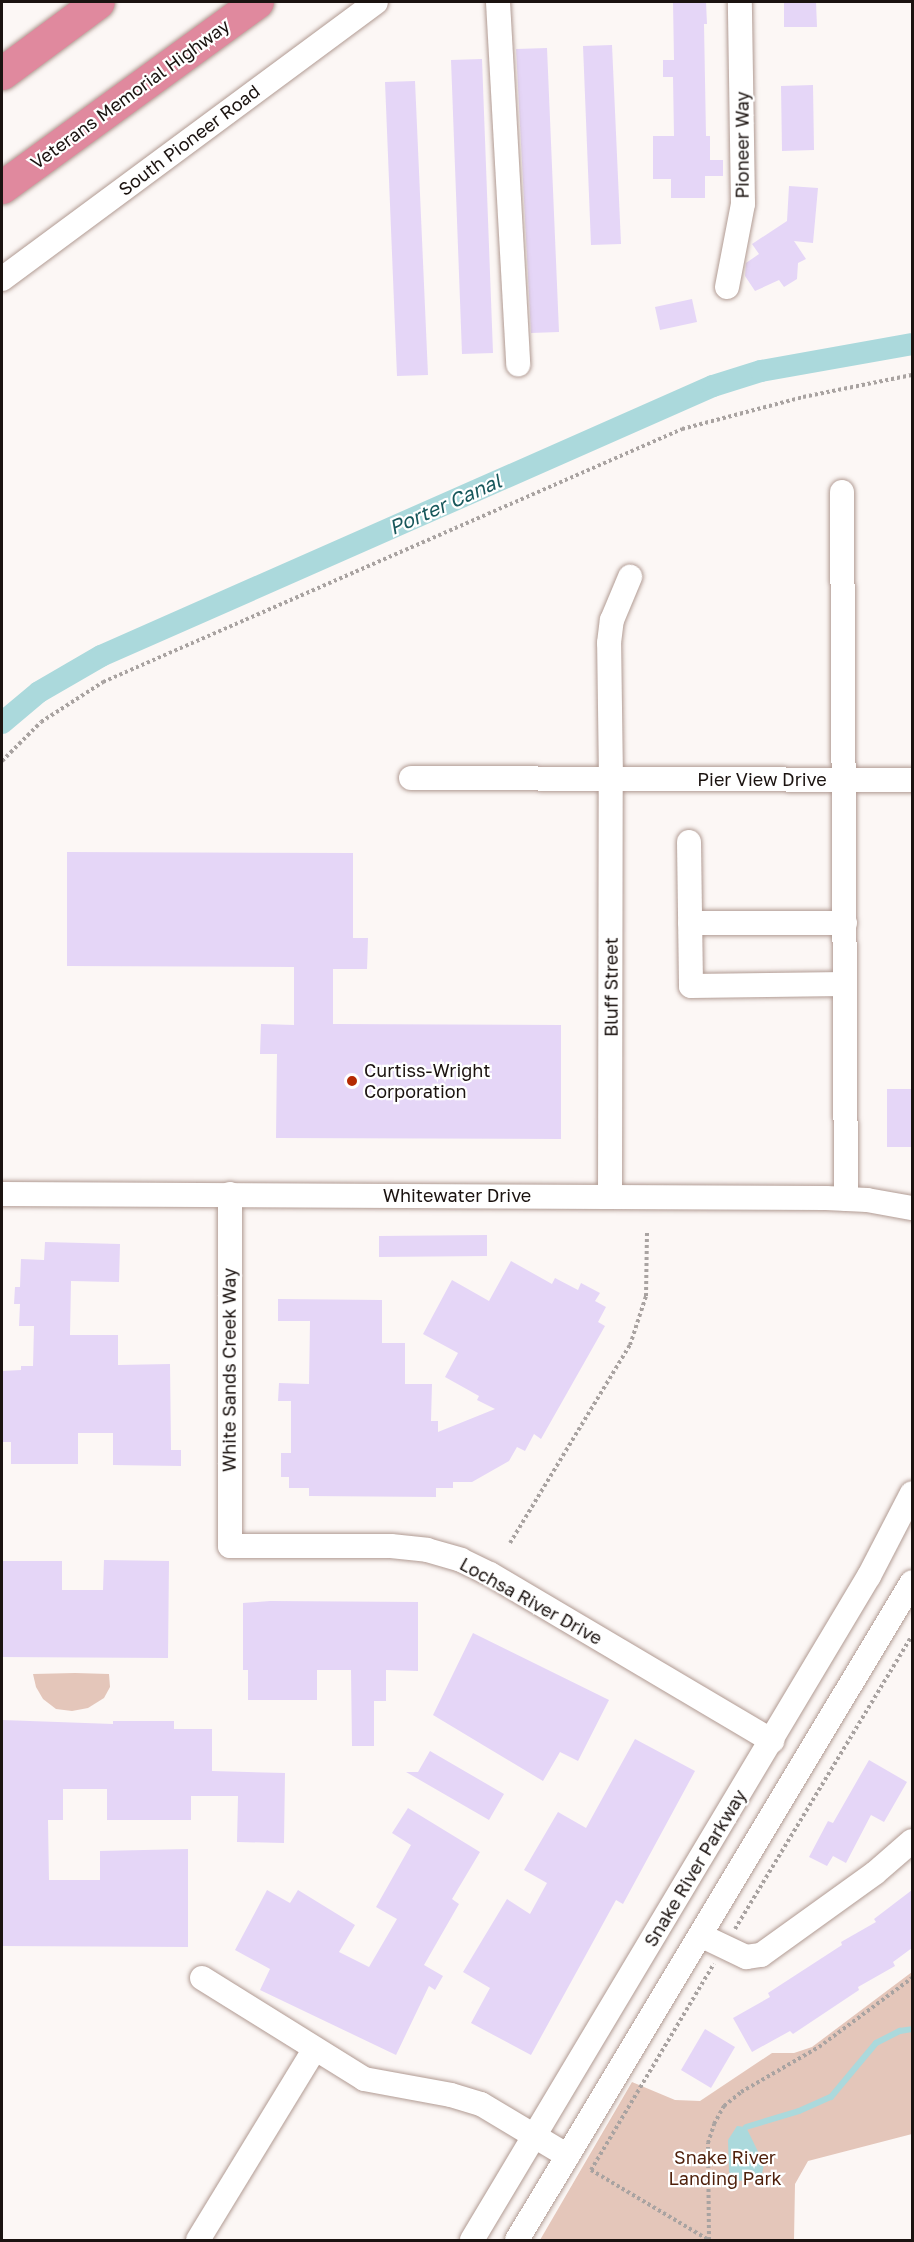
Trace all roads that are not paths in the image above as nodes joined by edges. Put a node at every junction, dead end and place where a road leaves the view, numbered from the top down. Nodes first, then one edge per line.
1 (98, 2) edge
2 (257, 2) edge
3 (376, 2) edge
4 (498, 2) edge
5 (740, 2) edge
6 (2, 73) edge
7 (2, 187) edge
8 (2, 279) edge
9 (727, 287) dead end
10 (518, 364) dead end
11 (842, 492) dead end
12 (630, 576) dead end
13 (411, 778) dead end
14 (611, 779) junction
15 (844, 779) junction
16 (912, 780) edge
17 (689, 842) dead end
18 (690, 923) junction
19 (845, 923) junction
20 (845, 984) junction
21 (2, 1194) edge
22 (230, 1194) junction
23 (610, 1195) junction
24 (846, 1199) junction
25 (912, 1208) edge
26 (912, 1493) edge
27 (230, 1546) joint
28 (912, 1582) edge
29 (772, 1741) junction
30 (912, 1841) edge
31 (702, 1936) junction
32 (202, 1978) dead end
33 (314, 2050) junction
34 (535, 2135) junction
35 (568, 2156) junction
36 (198, 2241) edge
37 (472, 2241) edge
38 (517, 2241) edge

1 - 6 highway
2 - 7 highway, Veterans Memorial Highway
3 - 8 street, South Pioneer Road
4 - 10 street
5 - 9 street, Pioneer Way
11 - 15 street
12 - 14 street, Bluff Street
13 - 14 street, Pier View Drive
14 - 15 street, Pier View Drive
14 - 23 street, Bluff Street
15 - 16 street, Pier View Drive
15 - 19 street
17 - 18 street
18 - 19 street
18 - 20 street
19 - 20 street
20 - 24 street
21 - 22 street, Whitewater Drive
22 - 23 street, Whitewater Drive
22 - 27 street, White Sands Creek Way
23 - 24 street, Whitewater Drive
24 - 25 street, Whitewater Drive
26 - 29 street, Snake River Parkway
27 - 29 street, Lochsa River Drive
28 - 31 street
29 - 34 street, Snake River Parkway
30 - 31 street
31 - 35 street
32 - 33 street
33 - 34 street
33 - 36 street
34 - 35 street
34 - 37 street, Snake River Parkway
35 - 38 street

